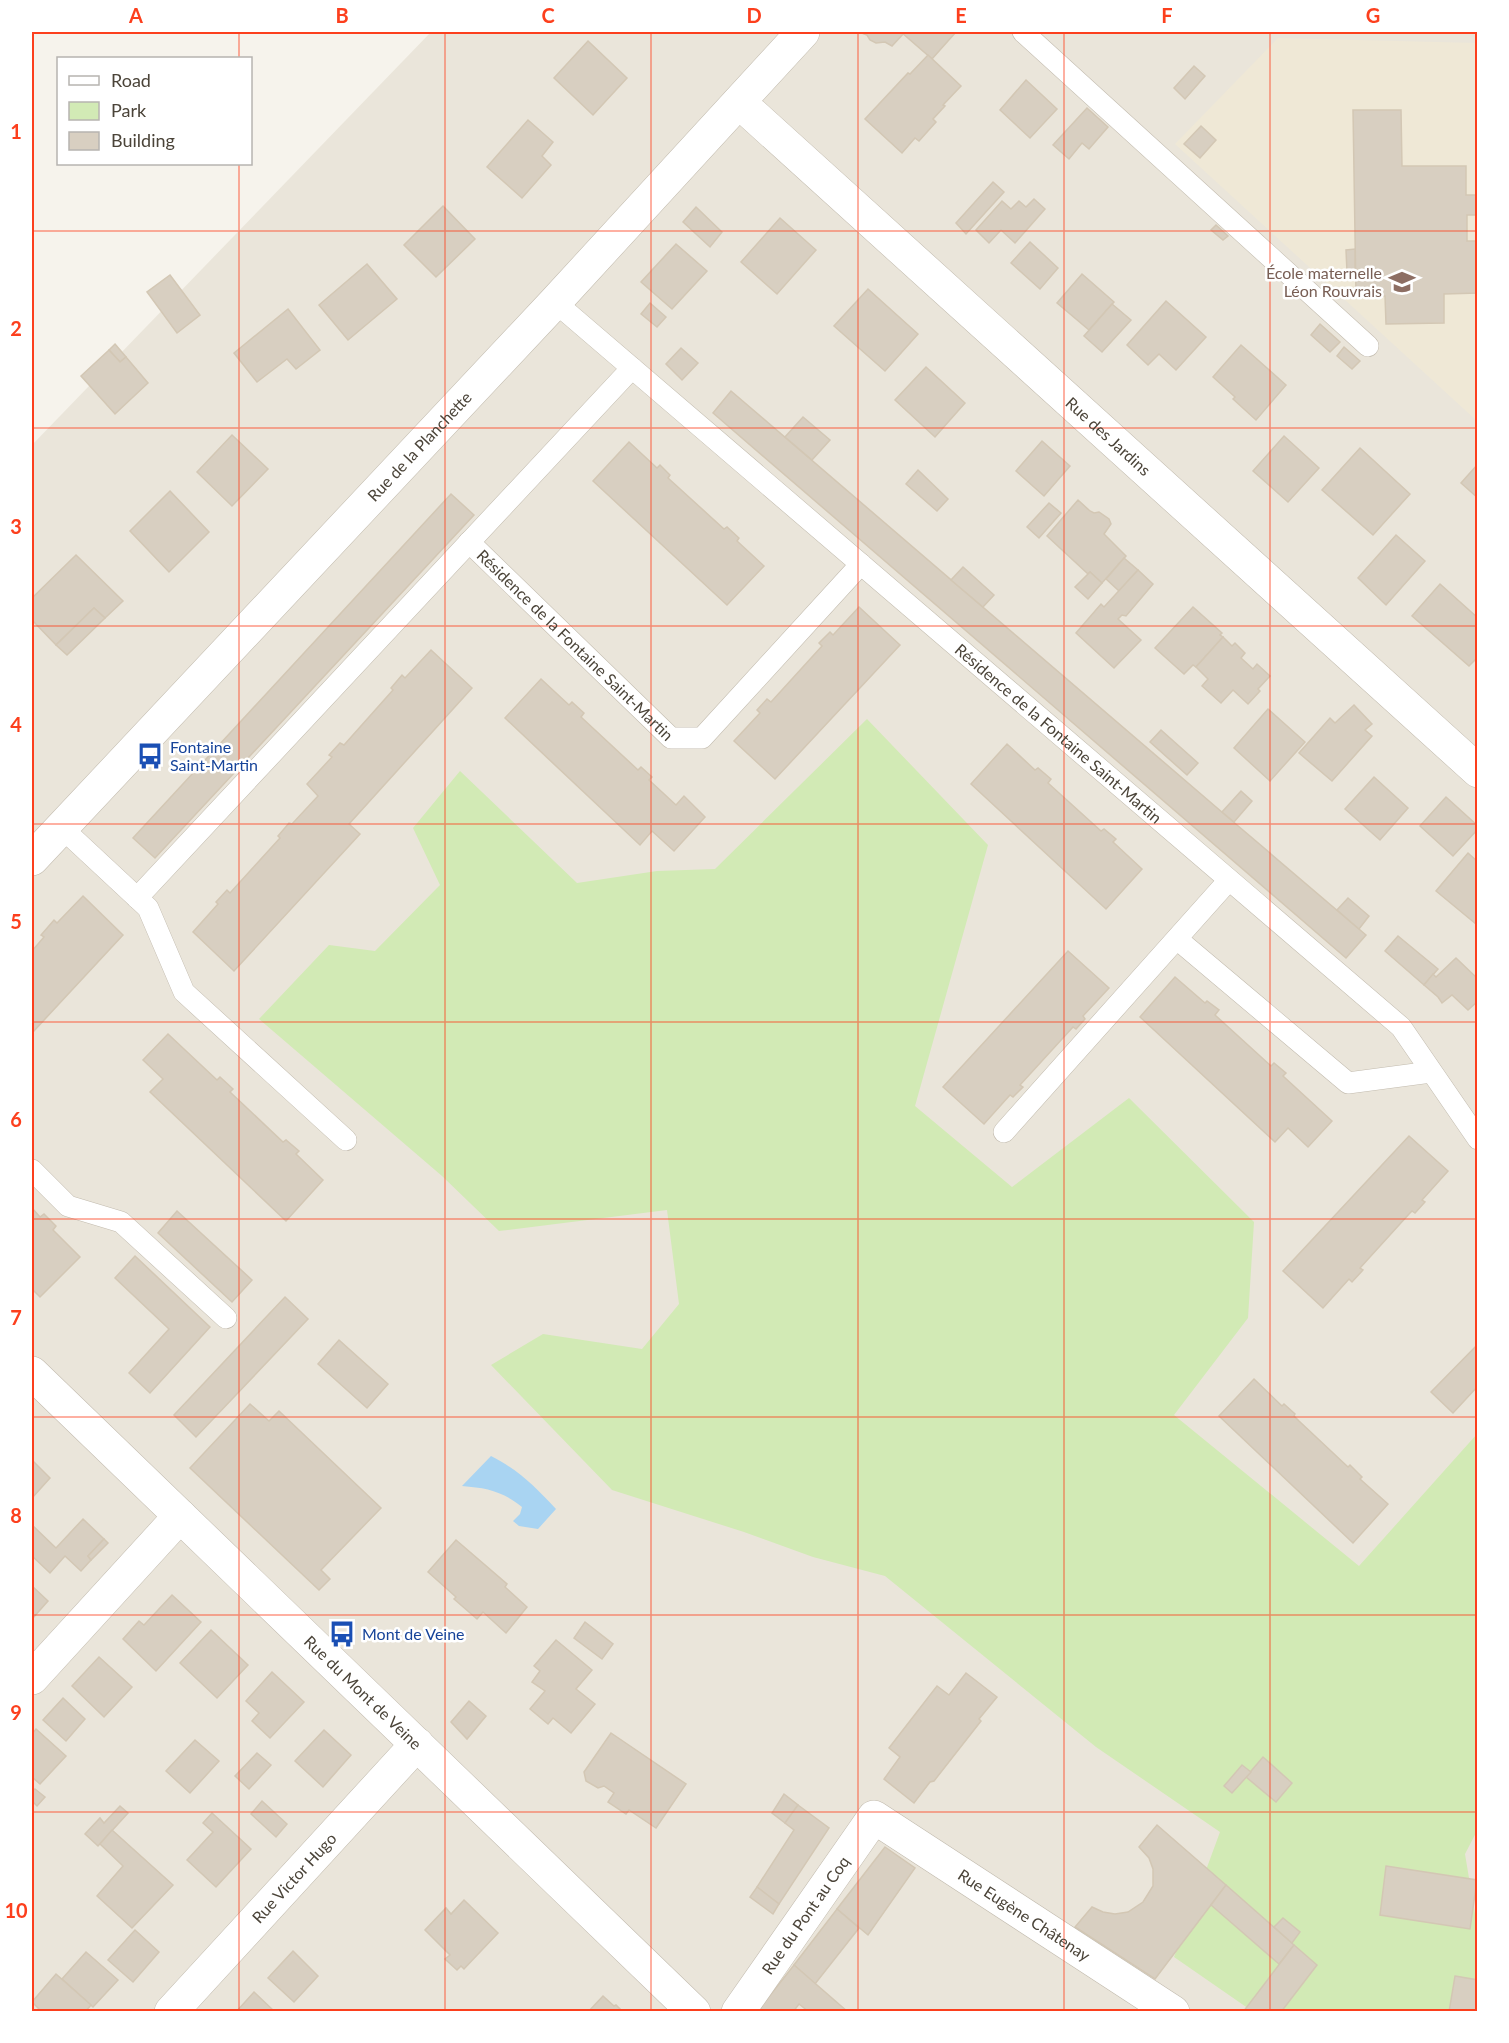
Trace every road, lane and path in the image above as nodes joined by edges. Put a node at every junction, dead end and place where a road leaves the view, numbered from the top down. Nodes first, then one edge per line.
1 (803, 32) edge
2 (1023, 32) edge
3 (739, 102) junction
4 (555, 302) junction
5 (1368, 346) dead end
6 (632, 368) junction
7 (469, 542) junction
8 (861, 564) junction
9 (1478, 771) edge
10 (61, 827) junction
11 (32, 859) edge
12 (1229, 880) junction
13 (137, 898) junction
14 (1177, 939) junction
15 (1431, 1072) junction
16 (1004, 1132) dead end
17 (1478, 1139) edge
18 (346, 1140) dead end
19 (32, 1170) edge
20 (226, 1318) dead end
21 (32, 1373) edge
22 (180, 1516) junction
23 (32, 1678) edge
24 (417, 1744) junction
25 (874, 1817) joint
26 (171, 2012) edge
27 (694, 2012) edge
28 (738, 2012) edge
29 (1173, 2012) edge

1 - 3 street, Rue de la Planchette
2 - 5 lane
3 - 4 street, Rue de la Planchette
3 - 9 street, Rue des Jardins
4 - 6 lane, Résidence de la Fontaine Saint-Martin
4 - 10 street, Rue de la Planchette
6 - 7 lane, Résidence de la Fontaine Saint-Martin
6 - 8 lane, Résidence de la Fontaine Saint-Martin
7 - 8 lane, Résidence de la Fontaine Saint-Martin
7 - 13 lane, Résidence de la Fontaine Saint-Martin
8 - 12 lane, Résidence de la Fontaine Saint-Martin
10 - 11 street, Rue de la Planchette
10 - 13 lane
12 - 14 lane
12 - 15 lane, Résidence de la Fontaine Saint-Martin
13 - 18 lane
14 - 15 lane
14 - 16 lane
15 - 17 lane, Résidence de la Fontaine Saint-Martin
19 - 20 lane
21 - 22 street, Rue du Mont de Veine
22 - 23 street
22 - 24 street, Rue du Mont de Veine
24 - 26 street, Rue Victor Hugo
24 - 27 street, Rue du Mont de Veine
25 - 28 street, Rue du Pont au Coq
25 - 29 street, Rue Eugène Châtenay

